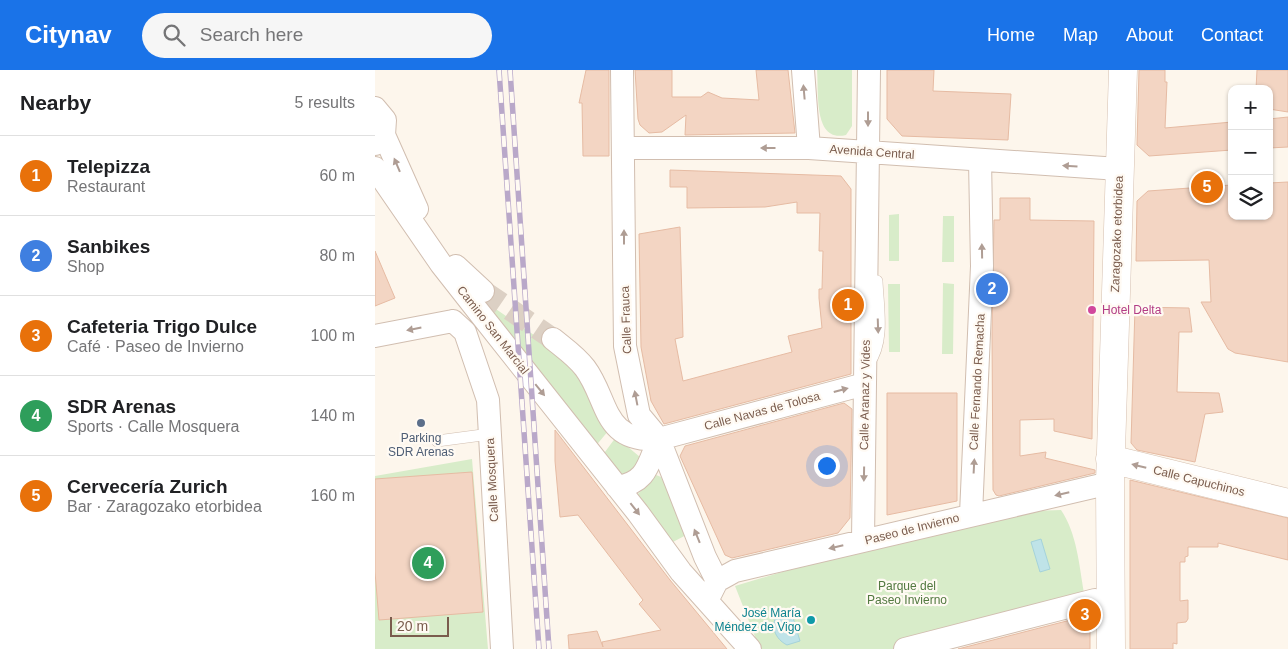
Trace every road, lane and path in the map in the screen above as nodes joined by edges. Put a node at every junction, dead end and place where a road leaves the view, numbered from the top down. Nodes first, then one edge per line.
1 (622, 70) edge
2 (803, 70) edge
3 (869, 70) edge
4 (1123, 70) edge
5 (375, 108) edge
6 (379, 140) edge
7 (624, 148) junction
8 (809, 148) junction
9 (868, 151) junction
10 (980, 160) junction
11 (375, 168) edge
12 (1119, 169) junction
13 (868, 180) junction
14 (878, 252) dead end
15 (441, 264) junction
16 (877, 279) dead end
17 (483, 290) tunnel mouth
18 (488, 324) junction
19 (459, 326) junction
20 (375, 336) edge
21 (553, 339) tunnel mouth
22 (865, 376) junction
23 (490, 434) junction
24 (659, 440) junction
25 (437, 441) dead end
26 (1110, 471) junction
27 (617, 487) junction
28 (1288, 503) edge
29 (971, 514) junction
30 (863, 540) junction
31 (712, 590) junction
32 (1095, 600) dead end
33 (502, 649) edge
34 (750, 649) edge
35 (905, 649) edge
36 (1111, 649) edge

1 - 7 street, Calle Frauca
8 -> 2 street
3 -> 9 street, Calle Aranaz y Vides
4 - 12 main road, Zaragozako etorbidea
5 - 6 street, Camino San Marcial
17 -> 6 street, Camino San Marcial
8 -> 7 street, Avenida Central
24 -> 7 street, Calle Frauca
8 - 9 street, Avenida Central
9 - 10 street, Avenida Central
9 - 13 street, Calle Aranaz y Vides
12 -> 10 street, Avenida Central
29 -> 10 street, Calle Fernando Remacha
11 - 15 street, Camino San Marcial
12 - 26 main road, Zaragozako etorbidea
13 - 14 lane
13 - 22 street, Calle Aranaz y Vides
15 - 18 street, Camino San Marcial
15 - 19 street, Calle Mosquera
16 -> 22 lane
18 - 19 street
18 -> 27 street, Camino San Marcial
19 -> 20 street
19 - 23 street, Calle Mosquera
21 - 24 street
24 -> 22 street, Calle Navas de Tolosa
22 -> 30 street, Calle Aranaz y Vides
23 - 25 lane
23 - 33 street, Calle Mosquera
24 - 27 street
31 -> 24 street, Calle Frauca
28 -> 26 main road, Calle Capuchinos
26 -> 29 street, Paseo de Invierno
26 - 36 main road, Zaragozako etorbidea
27 -> 31 street, Camino San Marcial
29 - 30 street, Paseo de Invierno
30 -> 31 street, Paseo de Invierno
31 - 34 street, Camino San Marcial
32 - 35 street

